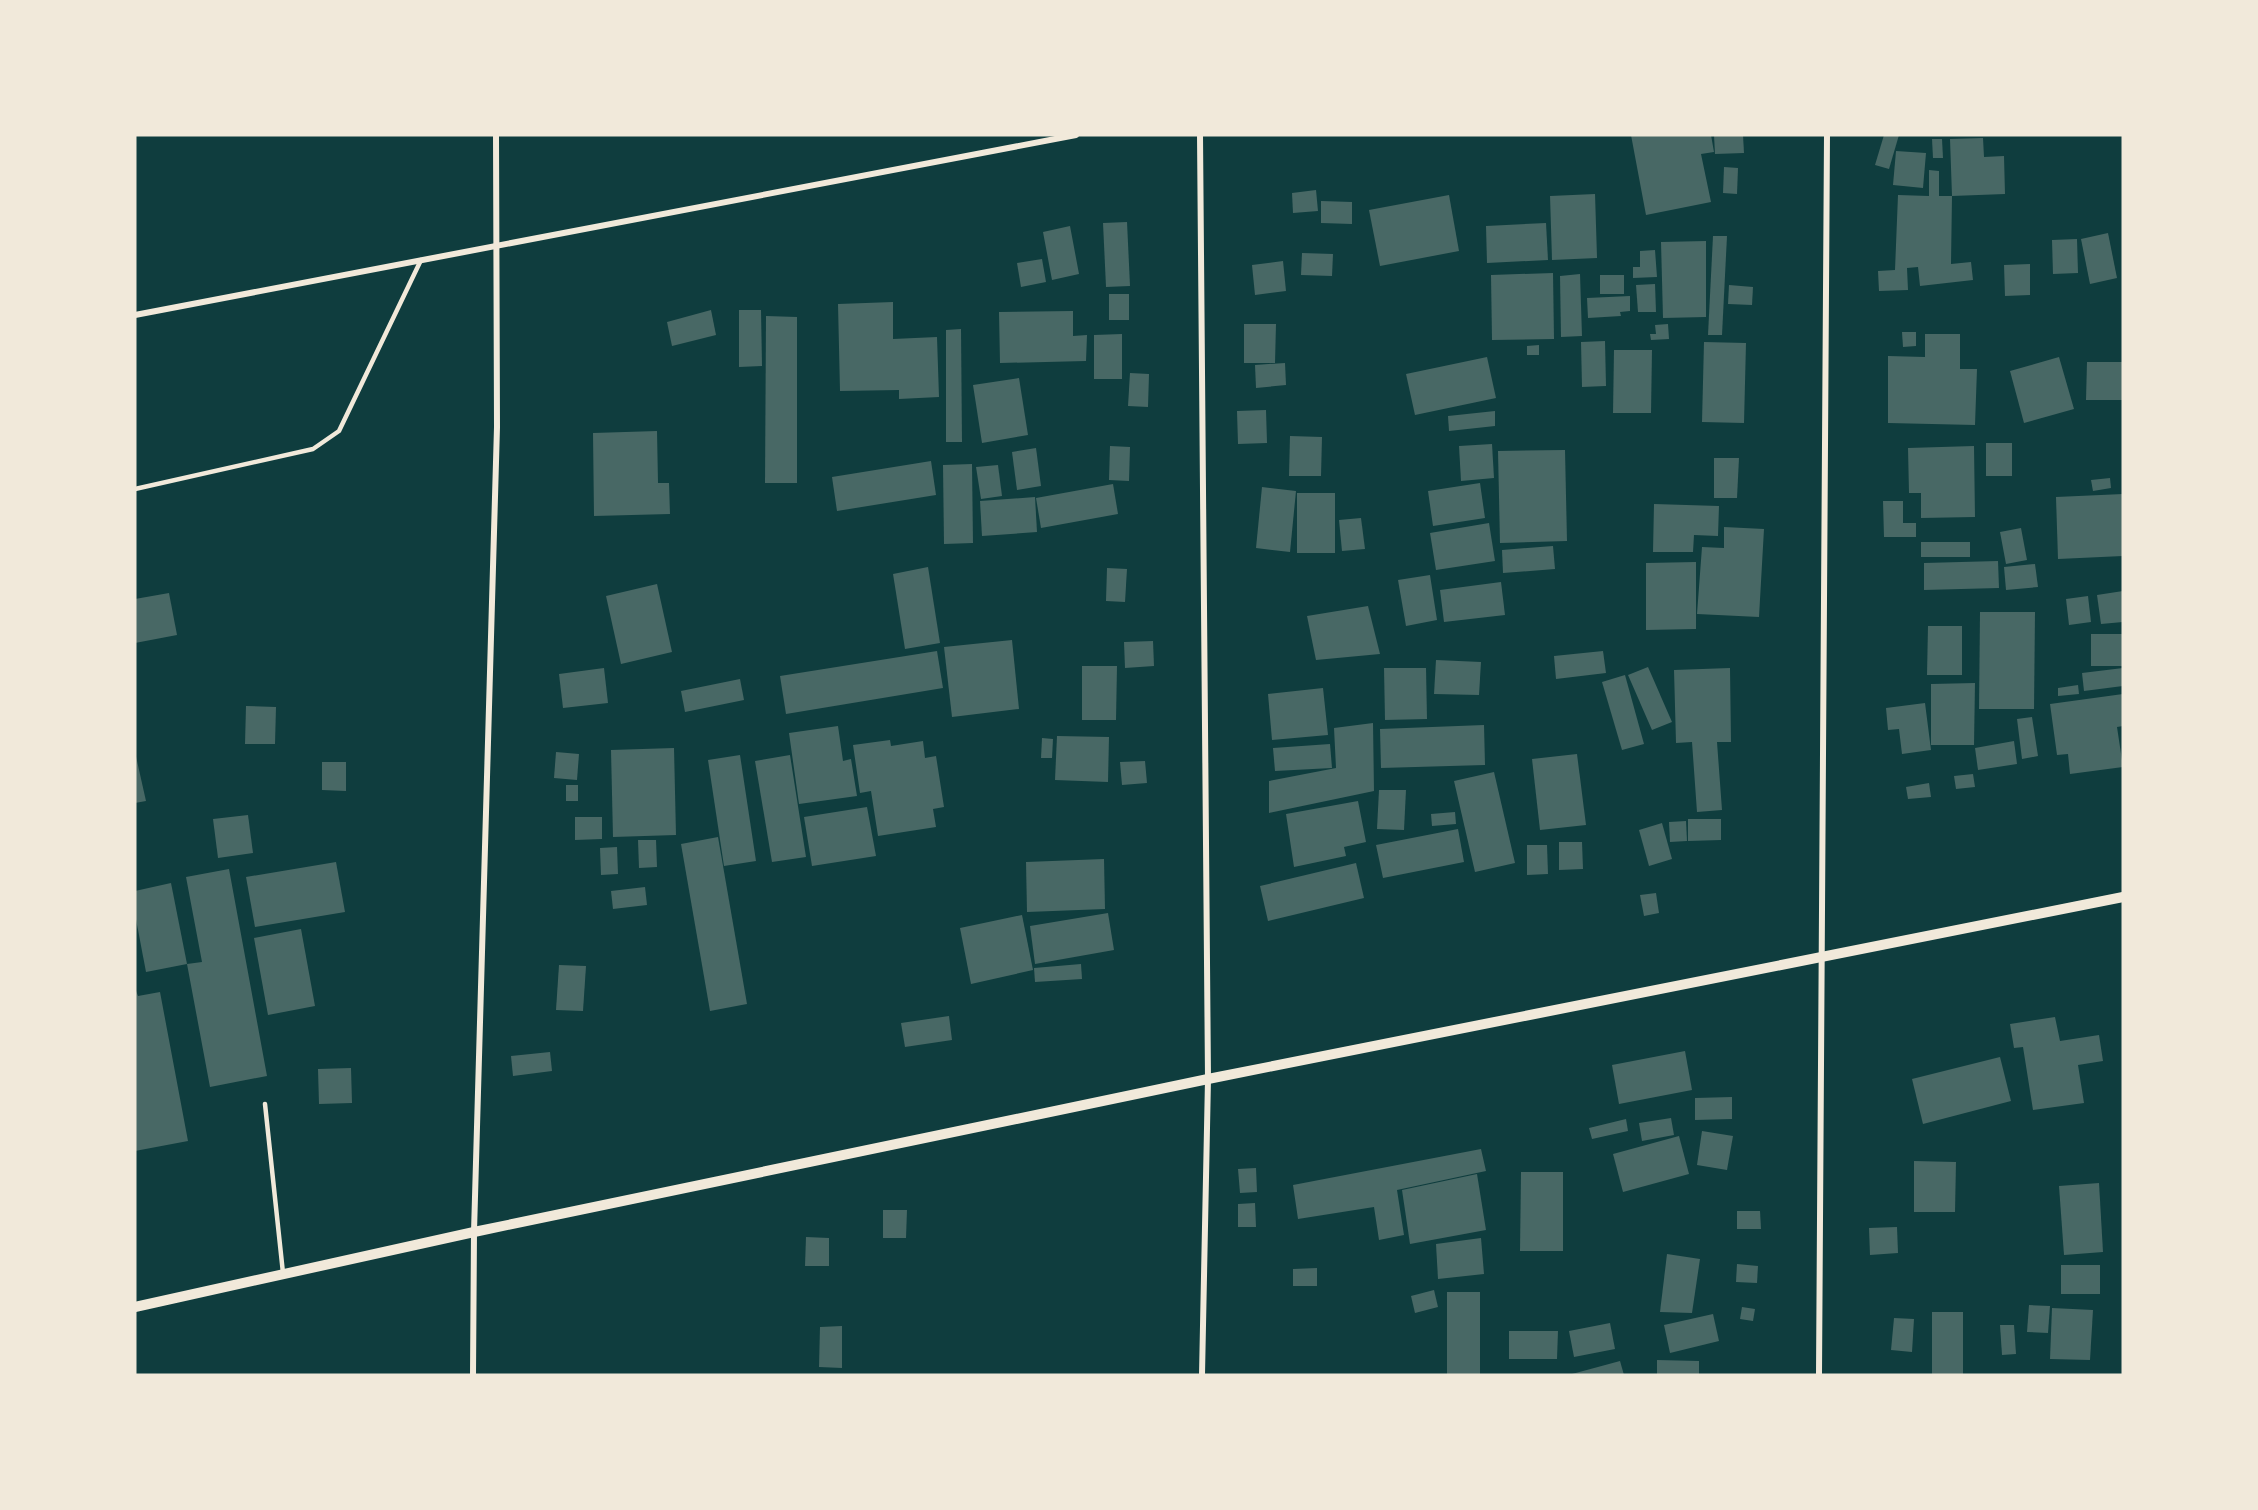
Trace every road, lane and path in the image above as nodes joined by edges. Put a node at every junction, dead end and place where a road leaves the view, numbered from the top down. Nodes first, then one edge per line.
1 (496, 135) edge
2 (1076, 135) edge
3 (1200, 135) edge
4 (1827, 135) edge
5 (497, 246) junction
6 (421, 260) junction
7 (135, 315) edge
8 (135, 489) edge
9 (2123, 897) edge
10 (1822, 956) junction
11 (1208, 1078) junction
12 (265, 1104) dead end
13 (474, 1232) junction
14 (283, 1276) junction
15 (135, 1307) edge
16 (473, 1375) edge
17 (1202, 1375) edge
18 (1819, 1375) edge

1 - 5 street
2 - 5 street
3 - 11 street
4 - 10 street
5 - 6 street
5 - 13 street
6 - 7 street
6 - 8 lane
9 - 10 street
10 - 11 street
10 - 18 street
11 - 13 street
11 - 17 street
12 - 14 lane
13 - 14 street
13 - 16 street
14 - 15 street

